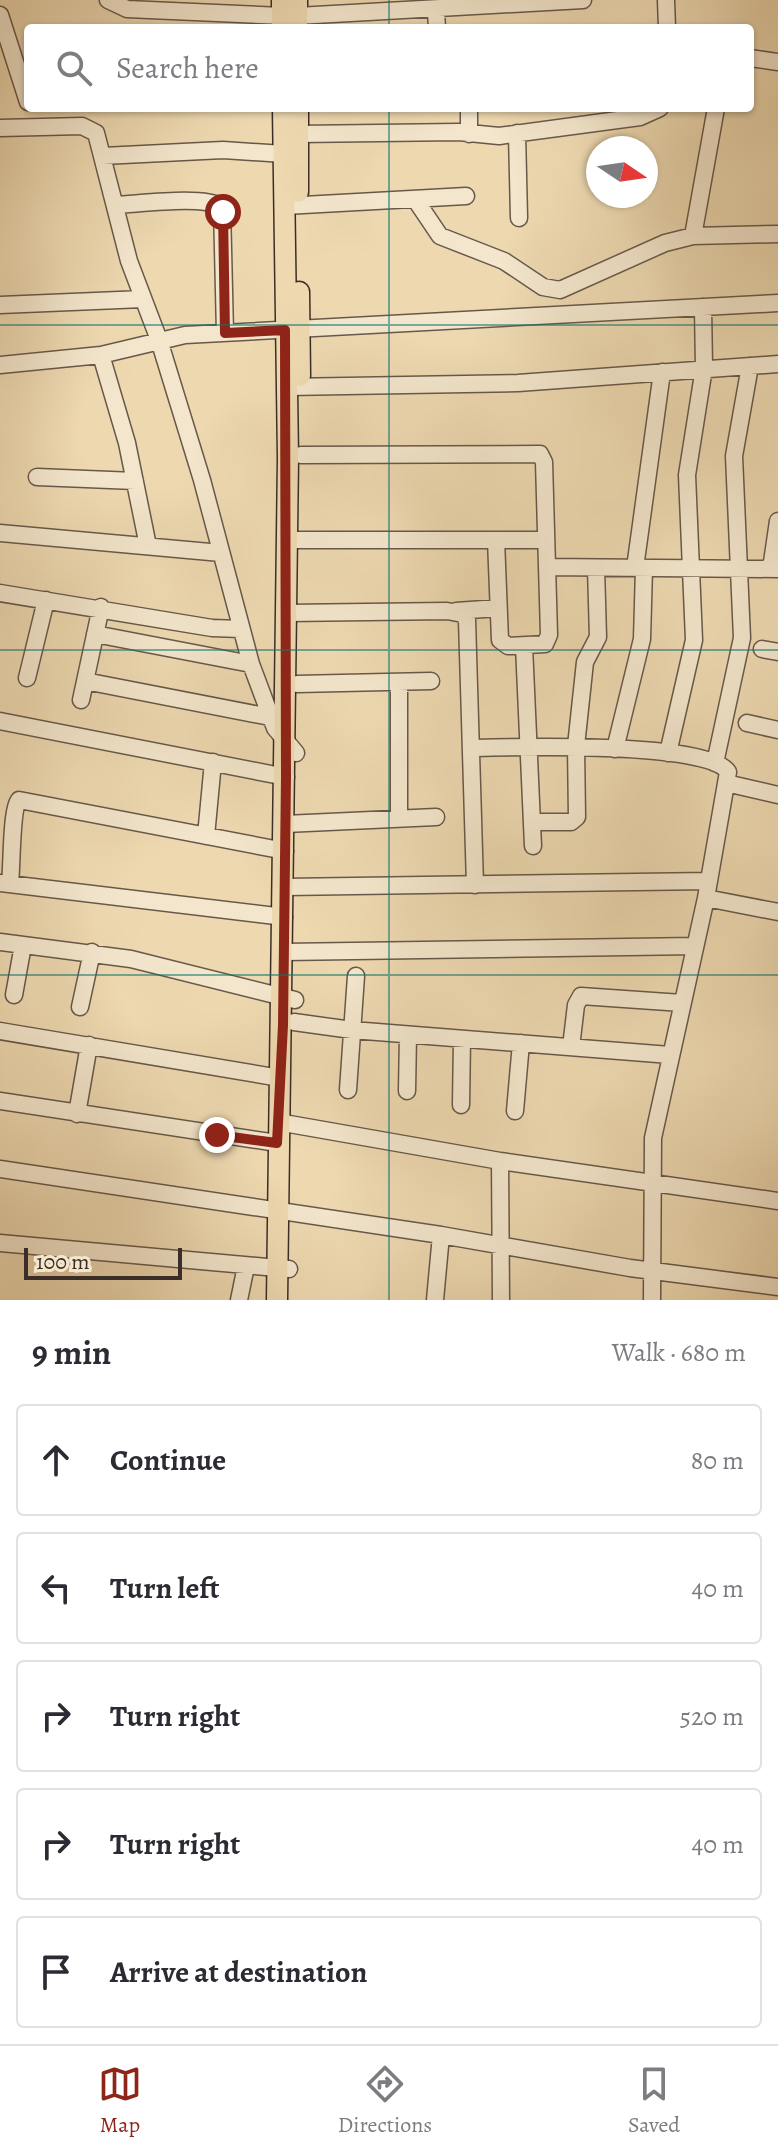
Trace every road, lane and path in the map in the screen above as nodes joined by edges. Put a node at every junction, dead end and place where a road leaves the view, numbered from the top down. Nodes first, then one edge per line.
1 (108, 0) edge
2 (583, 0) edge
3 (666, 0) edge
4 (529, 2) edge
5 (0, 15) edge
6 (289, 15) edge
7 (437, 20) edge
8 (667, 24) edge
9 (754, 59) edge
10 (778, 62) edge
11 (24, 90) edge
12 (30, 112) edge
13 (283, 112) edge
14 (298, 112) edge
15 (469, 112) edge
16 (651, 112) edge
17 (715, 112) edge
18 (34, 125) junction
19 (0, 128) edge
20 (517, 133) junction
21 (298, 134) junction
22 (469, 134) junction
23 (284, 154) junction
24 (103, 156) junction
25 (466, 196) dead end
26 (415, 199) junction
27 (116, 205) junction
28 (291, 206) junction
29 (519, 218) dead end
30 (778, 234) edge
31 (693, 236) junction
32 (143, 299) junction
33 (778, 303) edge
34 (0, 305) edge
35 (703, 307) junction
36 (293, 329) junction
37 (225, 333) junction
38 (159, 340) junction
39 (101, 355) junction
40 (778, 364) edge
41 (0, 365) edge
42 (750, 366) junction
43 (704, 368) junction
44 (662, 372) junction
45 (294, 387) junction
46 (301, 455) junction
47 (37, 477) dead end
48 (135, 481) junction
49 (778, 521) edge
50 (0, 533) edge
51 (294, 540) junction
52 (496, 540) junction
53 (546, 540) junction
54 (148, 546) junction
55 (221, 553) junction
56 (547, 567) junction
57 (693, 567) junction
58 (596, 568) junction
59 (640, 568) junction
60 (737, 568) junction
61 (774, 569) edge
62 (0, 593) edge
63 (46, 600) junction
64 (101, 607) junction
65 (498, 608) junction
66 (456, 611) junction
67 (292, 613) junction
68 (241, 629) junction
69 (95, 634) junction
70 (524, 646) junction
71 (251, 664) junction
72 (27, 678) dead end
73 (85, 681) junction
74 (431, 681) dead end
75 (399, 682) junction
76 (297, 684) junction
77 (81, 700) dead end
78 (270, 717) junction
79 (0, 721) edge
80 (747, 723) dead end
81 (778, 730) edge
82 (576, 746) junction
83 (530, 747) junction
84 (291, 748) junction
85 (472, 748) junction
86 (615, 749) junction
87 (668, 753) junction
88 (213, 762) junction
89 (715, 763) junction
90 (286, 777) junction
91 (726, 783) junction
92 (778, 795) edge
93 (6, 812) edge
94 (399, 817) junction
95 (436, 817) dead end
96 (532, 822) junction
97 (291, 823) junction
98 (206, 836) junction
99 (533, 846) dead end
100 (285, 851) junction
101 (5, 883) edge
102 (475, 885) junction
103 (290, 887) junction
104 (707, 890) junction
105 (778, 911) edge
106 (284, 917) junction
107 (0, 942) edge
108 (23, 945) junction
109 (695, 946) junction
110 (92, 952) junction
111 (290, 952) junction
112 (356, 976) dead end
113 (14, 995) dead end
114 (289, 999) junction
115 (682, 1003) junction
116 (80, 1007) dead end
117 (294, 1022) junction
118 (352, 1030) junction
119 (0, 1031) edge
120 (408, 1035) junction
121 (462, 1039) junction
122 (521, 1043) junction
123 (89, 1045) junction
124 (571, 1047) junction
125 (670, 1055) junction
126 (280, 1078) junction
127 (348, 1090) dead end
128 (407, 1091) dead end
129 (0, 1101) edge
130 (461, 1105) dead end
131 (515, 1111) dead end
132 (77, 1114) junction
133 (284, 1123) junction
134 (277, 1143) junction
135 (500, 1161) junction
136 (0, 1169) edge
137 (651, 1180) junction
138 (778, 1201) edge
139 (282, 1214) junction
140 (441, 1235) junction
141 (0, 1243) edge
142 (500, 1246) junction
143 (246, 1266) junction
144 (283, 1268) junction
145 (651, 1269) junction
146 (778, 1287) edge
147 (239, 1300) edge
148 (277, 1300) edge
149 (290, 1300) edge
150 (435, 1300) edge
151 (501, 1300) edge
152 (652, 1300) edge

1 - 6 street
2 - 4 street
3 - 8 street
4 - 7 street
5 - 11 street
6 - 7 street
9 - 10 street
12 - 18 street
13 - 23 main road
14 - 21 main road
15 - 22 street
16 - 20 street
17 - 31 street
18 - 19 street
18 - 24 street
20 - 22 street
20 - 29 street
21 - 22 street
21 - 28 main road
23 - 24 street
23 - 28 main road
24 - 27 street
25 - 26 street
26 - 28 street
26 - 31 street
27 - 32 street
27 - 37 street
28 - 36 main road
30 - 31 street
32 - 34 street
32 - 38 street
33 - 35 street
35 - 36 street
35 - 43 street
36 - 37 street
36 - 45 main road
37 - 38 street
38 - 39 street
38 - 55 street
39 - 41 street
39 - 48 street
40 - 42 street
42 - 43 street
42 - 60 street
43 - 44 street
43 - 57 street
44 - 45 street
44 - 59 street
45 - 46 main road
45 - 51 main road
46 - 51 main road
46 - 53 street
47 - 48 street
48 - 54 street
49 - 61 street
50 - 54 street
51 - 52 street
51 - 67 main road
52 - 53 street
52 - 65 street
53 - 56 street
54 - 55 street
55 - 68 street
56 - 58 street
56 - 70 street
57 - 59 street
57 - 60 street
57 - 87 street
58 - 59 street
58 - 82 street
59 - 86 street
60 - 61 street
60 - 89 street
62 - 63 street
63 - 64 street
63 - 72 street
64 - 68 street
64 - 69 street
65 - 66 street
65 - 70 street
66 - 67 street
66 - 85 street
67 - 76 main road
67 - 84 main road
68 - 71 street
69 - 71 street
69 - 73 street
70 - 83 street
71 - 78 street
73 - 77 street
73 - 78 street
74 - 75 street
75 - 76 street
75 - 94 street
76 - 84 main road
78 - 84 street
79 - 88 street
80 - 81 street
82 - 83 street
82 - 86 street
82 - 96 street
83 - 85 street
83 - 96 street
84 - 90 main road
84 - 97 main road
85 - 102 street
86 - 87 street
87 - 89 street
88 - 90 street
88 - 98 street
89 - 91 street
90 - 97 main road
91 - 92 street
91 - 104 street
93 - 98 street
93 - 101 street
94 - 95 street
94 - 97 street
96 - 99 street
97 - 100 main road
97 - 103 main road
98 - 100 street
100 - 103 main road
101 - 106 street
102 - 103 street
102 - 104 street
103 - 106 main road
103 - 111 main road
104 - 105 street
104 - 109 street
106 - 111 main road
107 - 108 street
108 - 110 street
108 - 113 street
109 - 111 street
109 - 115 street
110 - 114 street
110 - 116 street
111 - 114 main road
112 - 118 street
114 - 117 main road
114 - 126 main road
115 - 124 street
115 - 125 street
117 - 118 street
117 - 133 main road
118 - 120 street
118 - 127 street
119 - 123 street
120 - 121 street
120 - 128 street
121 - 122 street
121 - 130 street
122 - 124 street
122 - 131 street
123 - 126 street
123 - 132 street
124 - 125 street
125 - 137 street
126 - 133 main road
129 - 132 street
132 - 134 street
133 - 134 main road
133 - 135 street
133 - 139 main road
134 - 139 main road
135 - 137 street
135 - 142 street
136 - 139 street
137 - 138 street
137 - 145 street
139 - 140 street
139 - 144 main road
140 - 142 street
140 - 150 street
141 - 143 street
142 - 145 street
142 - 151 street
143 - 144 street
143 - 147 street
144 - 148 main road
144 - 149 main road
145 - 146 street
145 - 152 street

